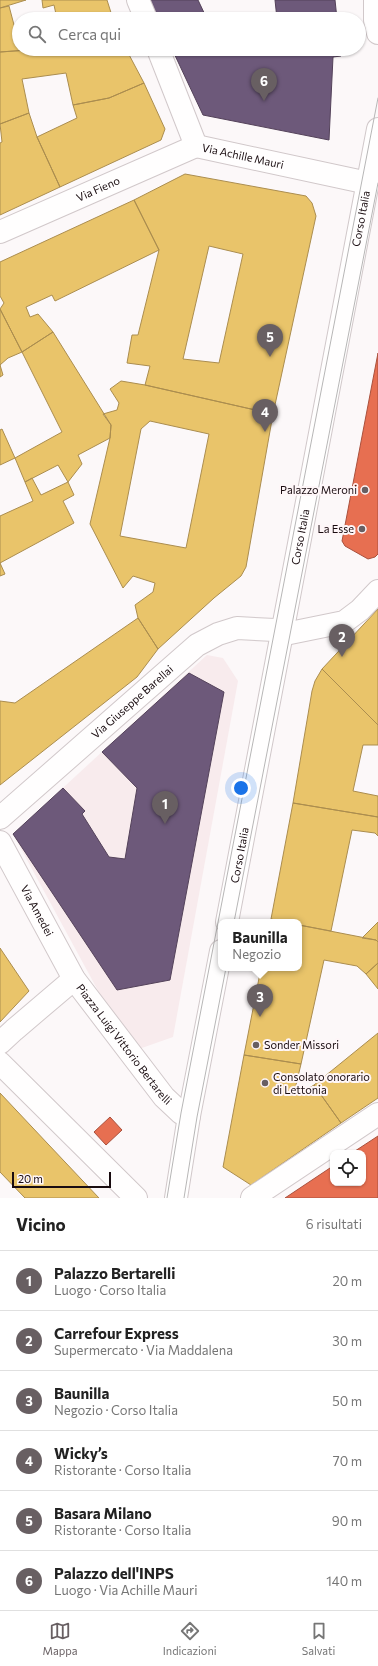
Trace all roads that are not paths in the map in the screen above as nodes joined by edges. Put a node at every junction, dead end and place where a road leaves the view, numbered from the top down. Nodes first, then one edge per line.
1 (138, 0) edge
2 (375, 0) edge
3 (143, 12) edge
4 (378, 33) edge
5 (161, 56) edge
6 (378, 129) edge
7 (196, 146) junction
8 (368, 183) junction
9 (0, 232) edge
10 (378, 591) edge
11 (283, 631) junction
12 (0, 818) edge
13 (0, 842) edge
14 (228, 919) edge
15 (218, 966) edge
16 (74, 979) junction
17 (0, 1043) edge
18 (0, 1062) edge
19 (378, 1114) edge
20 (189, 1116) junction
21 (136, 1198) edge
22 (176, 1198) edge
23 (252, 1198) edge

1 - 3 street
2 - 4 street
5 - 7 street, Via Achille Mauri
6 - 8 street, Corso Italia
7 - 8 street, Via Achille Mauri
7 - 9 street, Via Fieno
8 - 11 street, Corso Italia
10 - 11 street, Via Giuseppe Barellai
11 - 12 street, Via Giuseppe Barellai
11 - 14 street, Corso Italia
13 - 16 street, Via Amedei
15 - 20 street
16 - 17 street, Piazza Luigi Vittorio Bertarelli
16 - 20 street, Piazza Luigi Vittorio Bertarelli
18 - 21 street
19 - 23 street
20 - 22 street

